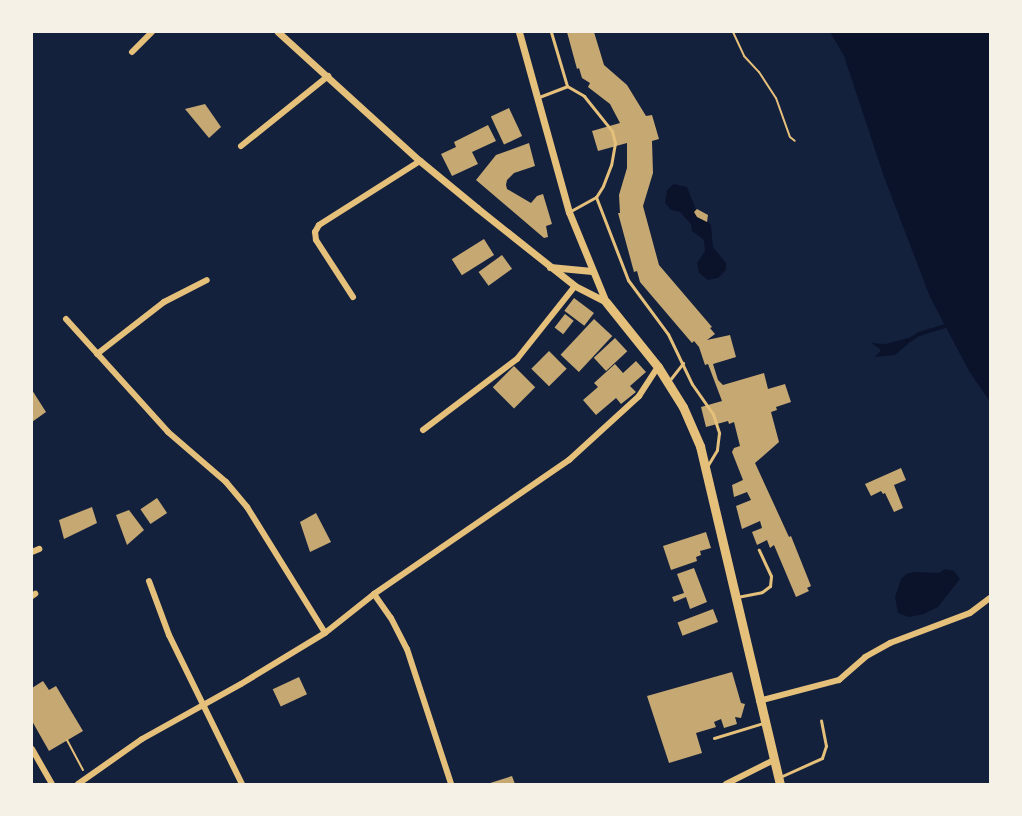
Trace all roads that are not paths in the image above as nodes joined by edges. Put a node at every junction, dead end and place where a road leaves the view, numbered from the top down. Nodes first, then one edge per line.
1 (152, 32) edge
2 (278, 32) edge
3 (519, 32) edge
4 (551, 32) edge
5 (132, 52) dead end
6 (328, 76) junction
7 (567, 86) junction
8 (539, 97) junction
9 (242, 146) dead end
10 (420, 161) junction
11 (596, 197) junction
12 (569, 212) junction
13 (550, 267) junction
14 (592, 271) junction
15 (207, 280) dead end
16 (575, 286) junction
17 (353, 297) dead end
18 (606, 302) junction
19 (66, 319) dead end
20 (98, 354) junction
21 (683, 363) junction
22 (658, 367) junction
23 (668, 382) junction
24 (423, 430) dead end
25 (705, 470) junction
26 (39, 549) dead end
27 (759, 550) dead end
28 (32, 552) edge
29 (148, 581) dead end
30 (374, 594) junction
31 (735, 598) junction
32 (990, 598) edge
33 (325, 633) junction
34 (759, 701) junction
35 (204, 705) junction
36 (821, 720) dead end
37 (764, 723) junction
38 (714, 738) dead end
39 (32, 749) edge
40 (774, 760) junction
41 (88, 777) junction
42 (779, 781) edge
43 (52, 784) edge
44 (78, 784) edge
45 (92, 784) edge
46 (242, 784) edge
47 (451, 784) edge
48 (726, 784) edge

1 - 5 street
2 - 6 street
3 - 8 street
4 - 7 lane
6 - 9 street
6 - 10 street
7 - 8 lane
7 - 11 lane
8 - 12 street
10 - 13 street
10 - 17 street
11 - 12 lane
11 - 21 lane
12 - 14 street
13 - 14 street
13 - 16 street
14 - 18 street
15 - 20 street
16 - 18 street
16 - 24 street
18 - 22 main road
19 - 20 street
20 - 33 street
21 - 23 lane
21 - 25 lane
22 - 23 main road
22 - 30 street
23 - 25 main road
25 - 31 main road
26 - 28 street
27 - 31 lane
29 - 35 street
30 - 33 street
30 - 47 street
31 - 34 main road
32 - 34 street
33 - 35 street
34 - 37 main road
35 - 41 street
35 - 46 street
36 - 42 lane
37 - 38 lane
37 - 40 main road
39 - 43 street
40 - 42 main road
40 - 48 street
41 - 44 street
41 - 45 street

